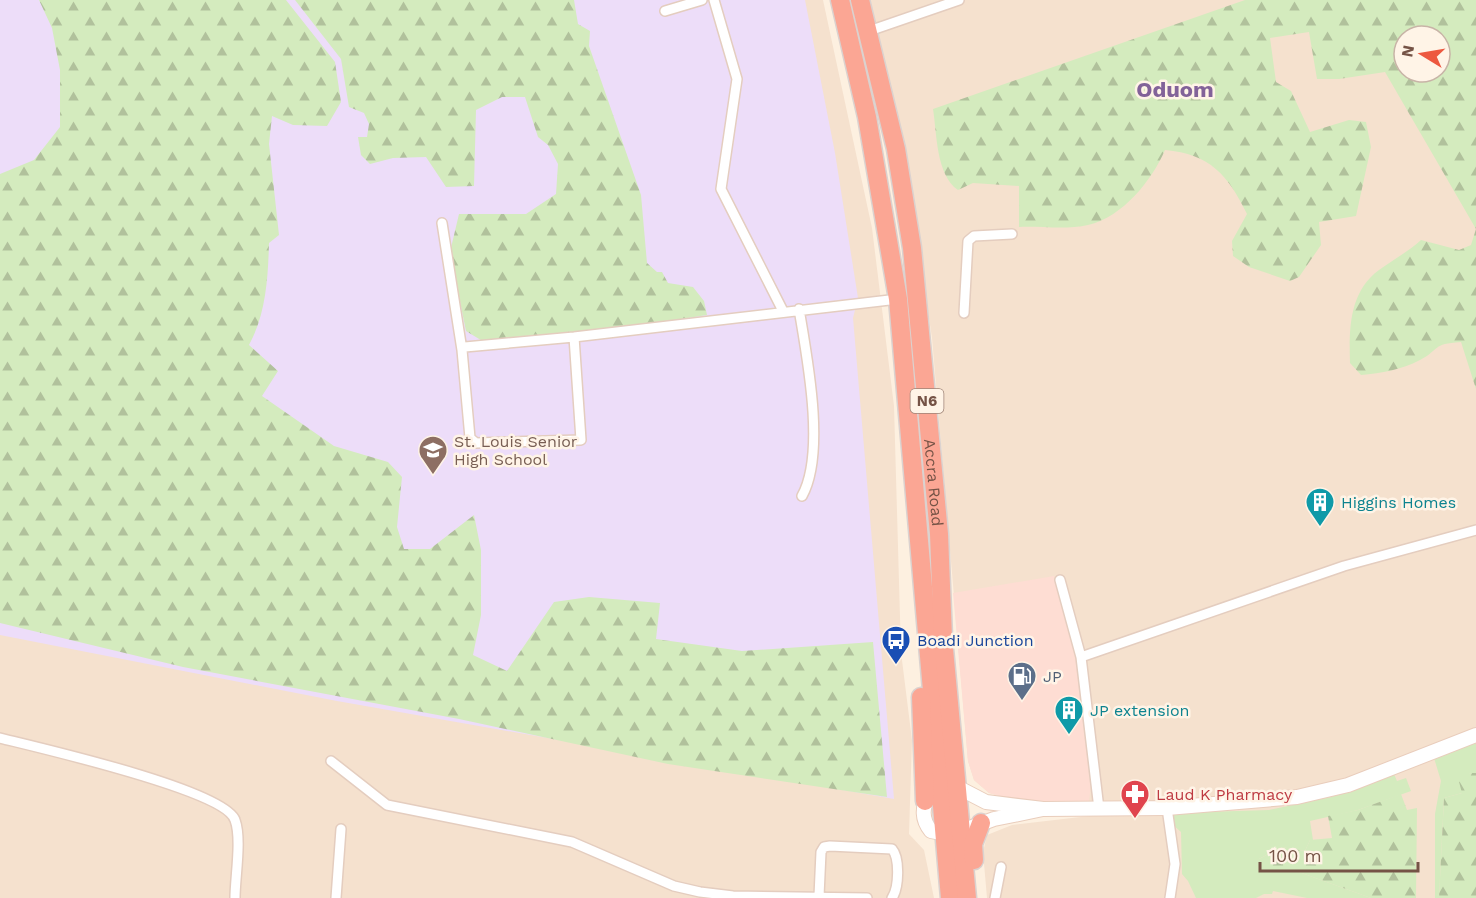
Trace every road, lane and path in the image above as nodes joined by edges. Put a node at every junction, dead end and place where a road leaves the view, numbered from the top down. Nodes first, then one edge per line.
1 (702, 0) edge
2 (714, 0) edge
3 (840, 0) edge
4 (860, 0) edge
5 (959, 0) edge
6 (665, 11) dead end
7 (869, 31) junction
8 (442, 223) dead end
9 (1011, 234) dead end
10 (898, 299) junction
11 (799, 309) junction
12 (783, 311) junction
13 (964, 313) dead end
14 (573, 337) junction
15 (462, 350) junction
16 (802, 496) dead end
17 (1476, 530) edge
18 (1060, 580) dead end
19 (926, 632) junction
20 (1081, 657) junction
21 (1476, 735) edge
22 (0, 738) edge
23 (331, 761) dead end
24 (959, 788) junction
25 (940, 789) junction
26 (925, 801) junction
27 (1167, 808) junction
28 (1100, 809) junction
29 (1043, 810) junction
30 (981, 823) junction
31 (341, 829) dead end
32 (962, 831) junction
33 (944, 836) junction
34 (1001, 867) dead end
35 (819, 896) junction
36 (235, 898) edge
37 (336, 898) edge
38 (867, 898) edge
39 (892, 898) edge
40 (950, 898) edge
41 (968, 898) edge
42 (976, 898) edge
43 (995, 898) edge
44 (1170, 898) edge

1 - 6 street
2 - 12 street
3 - 10 highway, Accra Road / N6
4 - 7 highway, Accra Road / N6
5 - 7 street
7 - 24 highway, Accra Road / N6
8 - 15 street
9 - 13 street
10 - 11 street
10 - 19 highway, Accra Road / N6
11 - 12 street
11 - 16 street
12 - 14 street
14 - 15 street
14 - 15 street
17 - 20 street
18 - 20 street
19 - 25 highway, Accra Road / N6
19 - 26 highway
20 - 28 street
21 - 27 street
22 - 36 street
23 - 35 street
24 - 25 street
24 - 29 street
24 - 32 highway, Accra Road / N6
25 - 26 street
25 - 33 highway, Accra Road / N6
26 - 33 street
27 - 28 street
27 - 44 street
28 - 29 street
29 - 30 street
30 - 32 street
30 - 42 highway
31 - 37 street
32 - 33 street
32 - 41 highway, Accra Road / N6
33 - 40 highway, Accra Road / N6
34 - 43 street
35 - 38 street
35 - 39 street

